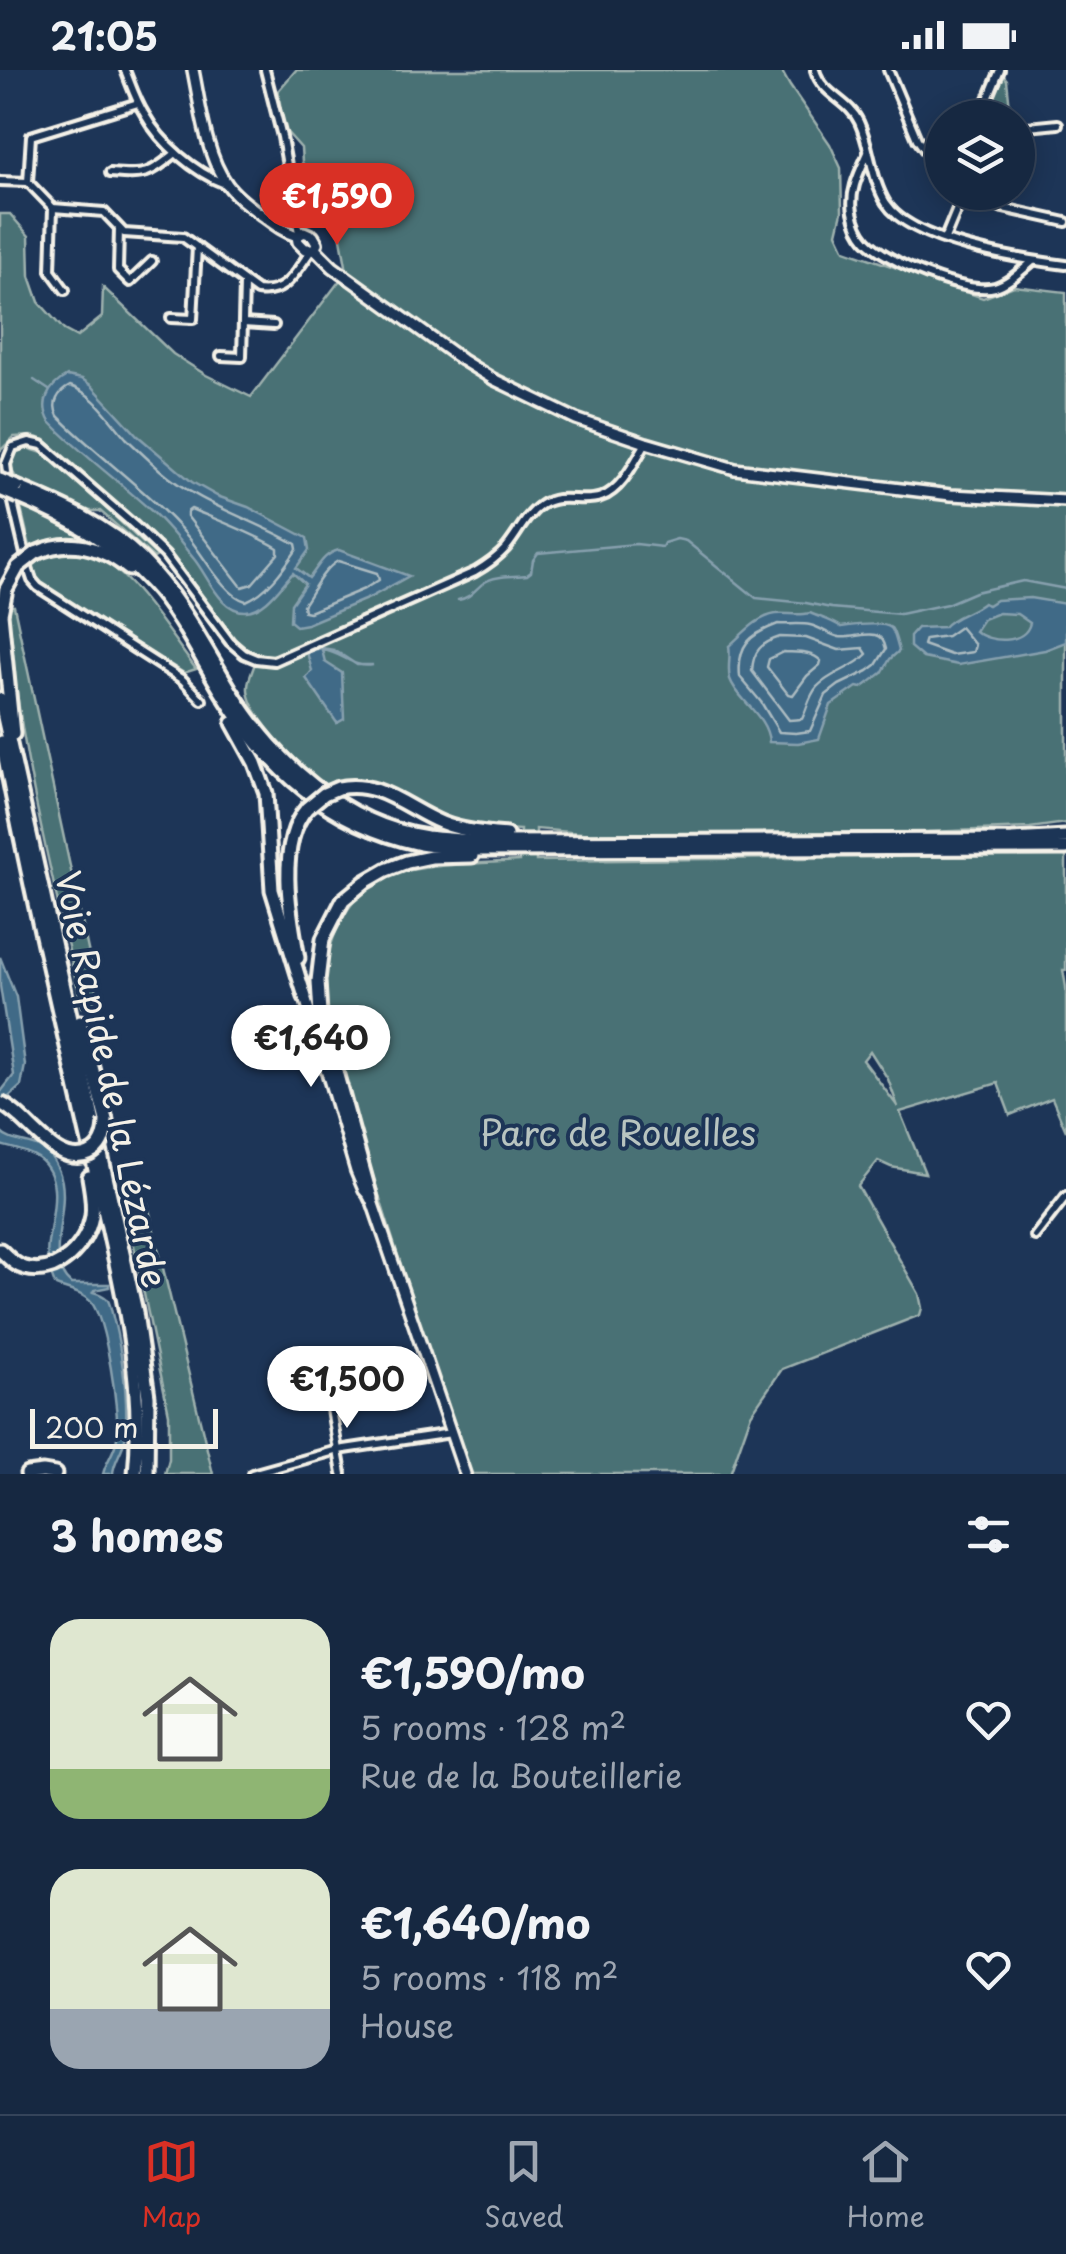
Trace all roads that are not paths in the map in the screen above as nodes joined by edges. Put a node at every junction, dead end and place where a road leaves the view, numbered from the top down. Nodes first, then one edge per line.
1 (125, 70) edge
2 (192, 70) edge
3 (264, 70) edge
4 (815, 70) edge
5 (888, 70) edge
6 (1000, 70) edge
7 (988, 100) edge
8 (138, 102) junction
9 (1058, 124) dead end
10 (1035, 126) edge
11 (925, 150) edge
12 (868, 152) junction
13 (176, 153) junction
14 (110, 173) dead end
15 (0, 181) edge
16 (28, 182) junction
17 (226, 184) junction
18 (53, 208) junction
19 (958, 210) edge
20 (1012, 210) edge
21 (1066, 222) edge
22 (119, 228) junction
23 (298, 234) junction
24 (945, 238) junction
25 (197, 246) junction
26 (313, 250) junction
27 (1033, 261) junction
28 (152, 262) dead end
29 (1066, 265) edge
30 (244, 283) junction
31 (65, 290) dead end
32 (171, 318) dead end
33 (243, 323) junction
34 (274, 325) dead end
35 (222, 356) dead end
36 (646, 443) junction
37 (0, 480) edge
38 (0, 489) edge
39 (18, 492) junction
40 (1066, 501) edge
41 (186, 632) junction
42 (0, 698) edge
43 (202, 700) dead end
44 (0, 731) edge
45 (0, 757) edge
46 (16, 768) junction
47 (18, 825) junction
48 (1066, 837) edge
49 (568, 846) junction
50 (1066, 848) edge
51 (58, 956) junction
52 (305, 997) junction
53 (64, 1034) junction
54 (0, 1103) edge
55 (1066, 1196) edge
56 (372, 1198) junction
57 (1036, 1236) dead end
58 (0, 1250) edge
59 (329, 1397) dead end
60 (451, 1433) junction
61 (338, 1450) junction
62 (28, 1474) edge
63 (55, 1474) edge
64 (135, 1474) edge
65 (148, 1474) edge
66 (252, 1474) edge
67 (342, 1474) edge
68 (465, 1474) edge

1 - 8 street
2 - 17 street
3 - 23 street
4 - 12 street
5 - 11 street
6 - 7 street
8 - 13 street
8 - 16 street
9 - 10 street
12 - 24 street
12 - 27 street
13 - 14 street
13 - 17 street
15 - 16 street
16 - 18 street
17 - 23 street
18 - 22 street
18 - 31 street
19 - 24 street
20 - 21 street
22 - 25 street
22 - 28 street
23 - 26 street
24 - 27 street
25 - 30 street
25 - 32 street
26 - 30 street
26 - 36 street
27 - 29 street
30 - 33 street
33 - 34 street
33 - 35 street
36 - 40 street
36 - 43 street
37 - 39 highway, bridge
38 - 39 highway, bridge
39 - 41 highway
39 - 49 highway
41 - 46 highway, bridge
41 - 49 highway
41 - 52 highway
42 - 46 highway, Voie Rapide de la Lézarde
44 - 47 highway, Voie Rapide de la Lézarde
45 - 47 highway
46 - 51 highway, Voie Rapide de la Lézarde
47 - 53 highway, Voie Rapide de la Lézarde
48 - 49 highway
49 - 50 highway
49 - 52 highway, bridge
49 - 56 highway
51 - 54 highway, bridge
51 - 65 highway, Voie Rapide de la Lézarde
52 - 56 street
53 - 58 highway
53 - 64 highway, Voie Rapide de la Lézarde
55 - 57 street
56 - 60 street
59 - 61 street
60 - 61 street
60 - 68 street
61 - 66 street
61 - 67 street
62 - 63 highway

